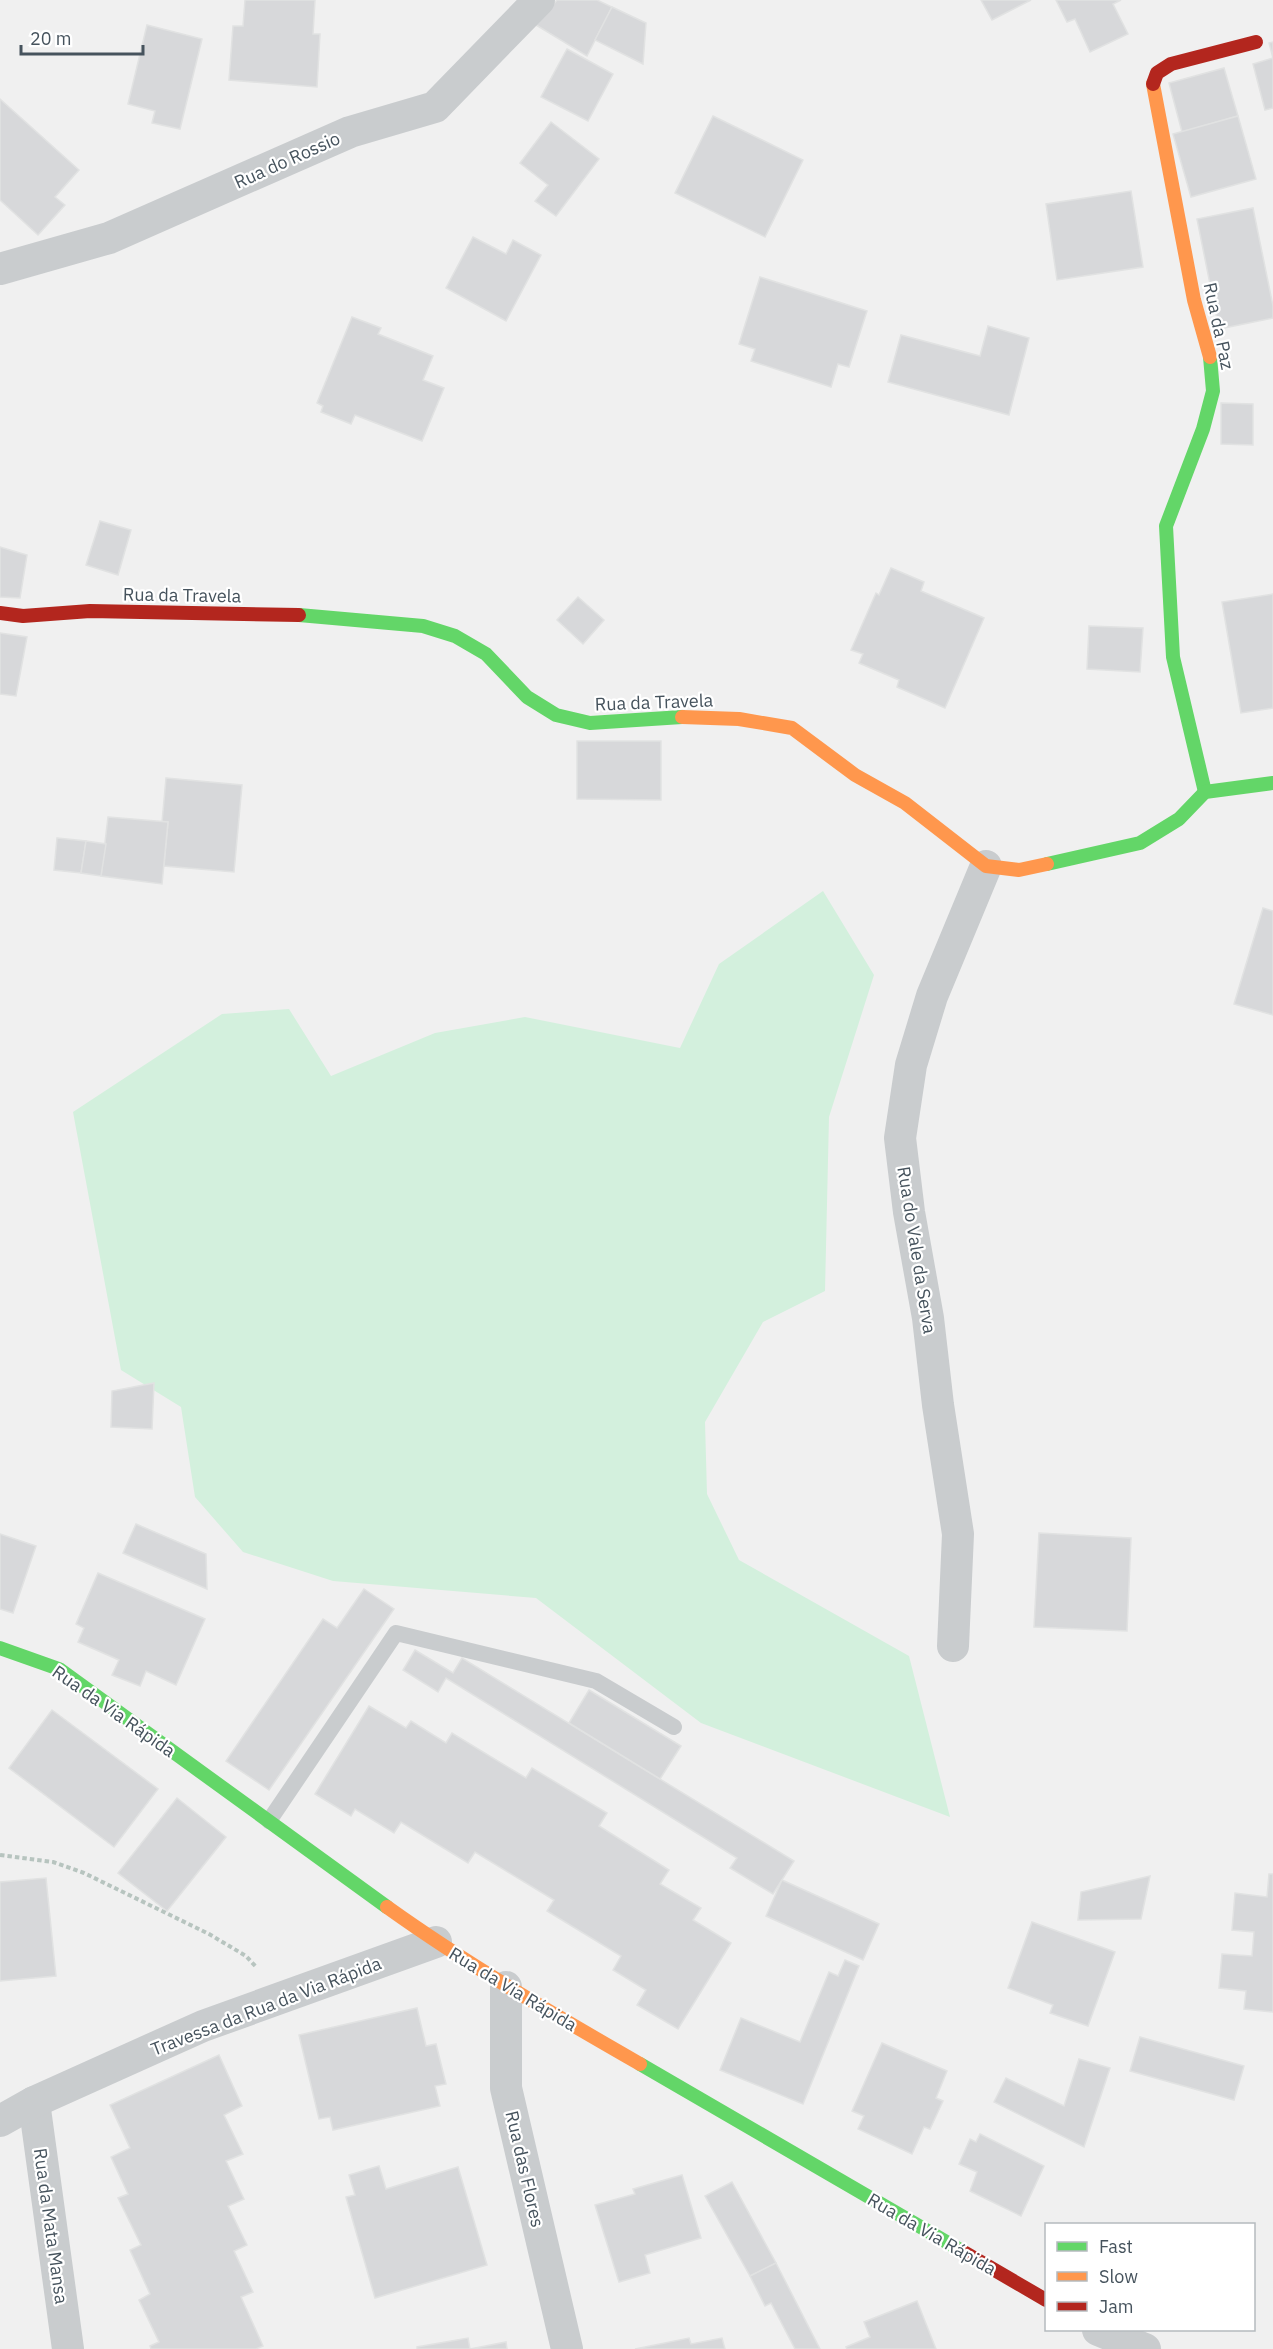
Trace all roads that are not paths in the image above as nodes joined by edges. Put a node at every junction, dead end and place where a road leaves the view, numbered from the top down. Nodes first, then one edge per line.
1 (539, 0) edge
2 (1256, 42) dead end
3 (0, 268) edge
4 (0, 613) edge
5 (1273, 783) edge
6 (1205, 792) junction
7 (986, 866) junction
8 (953, 1647) dead end
9 (0, 1648) edge
10 (674, 1726) dead end
11 (269, 1821) junction
12 (436, 1942) junction
13 (506, 1987) junction
14 (34, 2102) junction
15 (0, 2121) edge
16 (1045, 2299) edge
17 (1100, 2331) edge
18 (68, 2349) edge
19 (567, 2349) edge
20 (1145, 2349) edge

1 - 3 street, Rua do Rossio
2 - 6 street, Rua da Paz
4 - 7 street, Rua da Travela
5 - 6 street
6 - 7 street
7 - 8 street, Rua do Vale da Serva
9 - 11 street, Rua da Via Rápida
10 - 11 lane
11 - 12 street, Rua da Via Rápida
12 - 13 street, Rua da Via Rápida
12 - 14 street, Travessa da Rua da Via Rápida
13 - 16 street, Rua da Via Rápida
13 - 19 street, Rua das Flores
14 - 15 street, Travessa da Rua da Via Rápida
14 - 18 street, Rua da Mata Mansa
17 - 20 street

